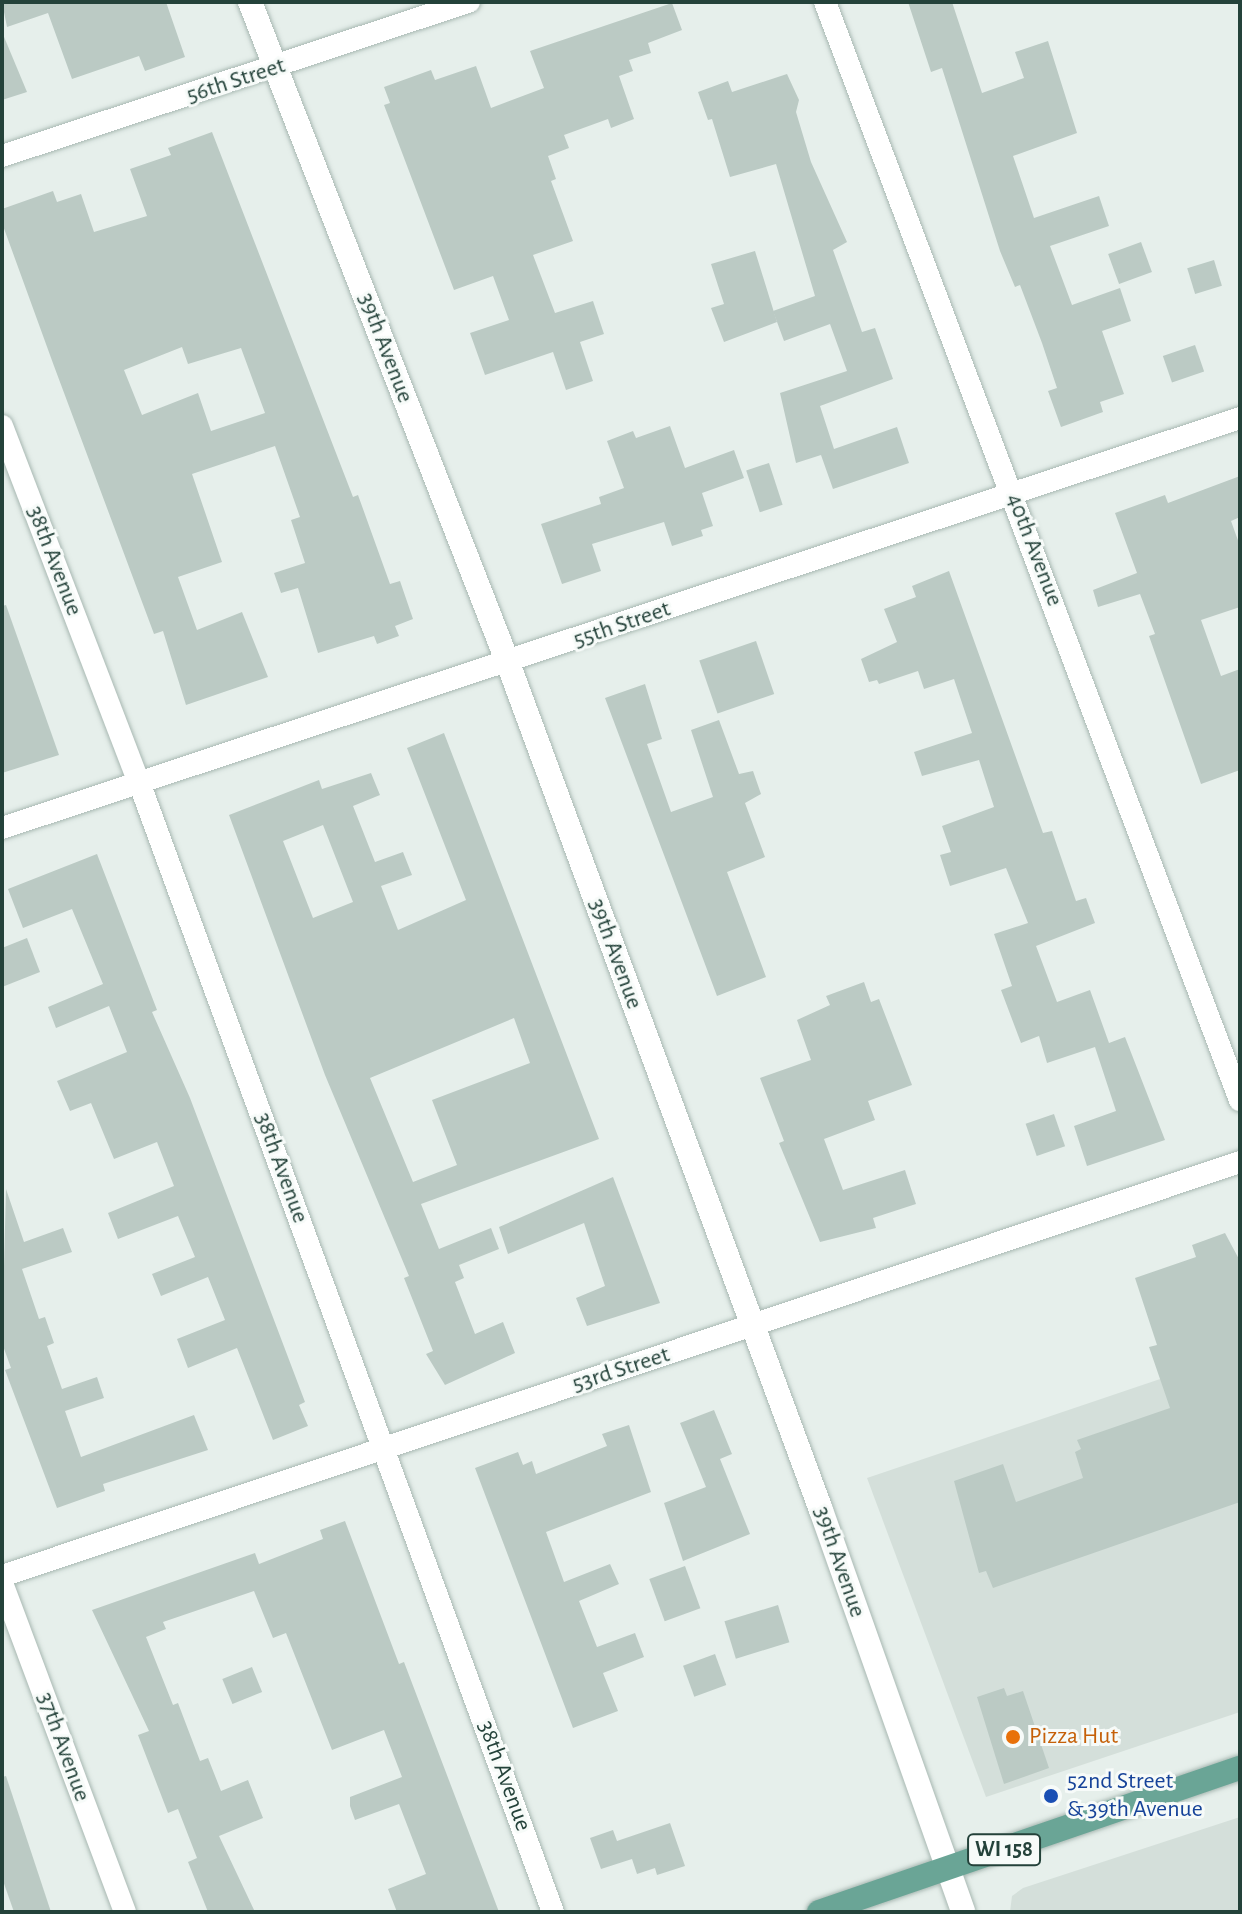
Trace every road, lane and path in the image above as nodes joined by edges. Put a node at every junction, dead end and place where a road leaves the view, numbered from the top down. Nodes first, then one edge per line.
1 (250, 2) edge
2 (469, 2) edge
3 (825, 2) edge
4 (276, 68) junction
5 (2, 156) edge
6 (1240, 418) edge
7 (2, 426) edge
8 (1013, 493) junction
9 (508, 663) junction
10 (139, 782) junction
11 (2, 828) edge
12 (1240, 1100) edge
13 (1240, 1162) edge
14 (752, 1327) junction
15 (384, 1449) junction
16 (2, 1576) edge
17 (2, 1583) edge
18 (1240, 1768) edge
19 (947, 1870) junction
20 (125, 1912) edge
21 (553, 1912) edge
22 (819, 1912) edge
23 (963, 1912) edge

1 - 4 main road, 39th Avenue
2 - 4 street, 56th Street
3 - 8 street, 40th Avenue
4 - 5 street, 56th Street
4 - 9 main road, 39th Avenue
6 - 8 street, 55th Street
7 - 10 street, 38th Avenue
8 - 9 street, 55th Street
8 - 12 street, 40th Avenue
9 - 10 street, 55th Street
9 - 14 main road, 39th Avenue
10 - 11 street, 55th Street
10 - 15 street, 38th Avenue
13 - 14 street, 53rd Street
14 - 15 street, 53rd Street
14 - 19 main road, 39th Avenue
15 - 16 street, 53rd Street
15 - 21 street, 38th Avenue
17 - 20 street, 37th Avenue
18 - 19 main road, WI 158
19 - 22 main road, WI 158
19 - 23 main road, 39th Avenue

